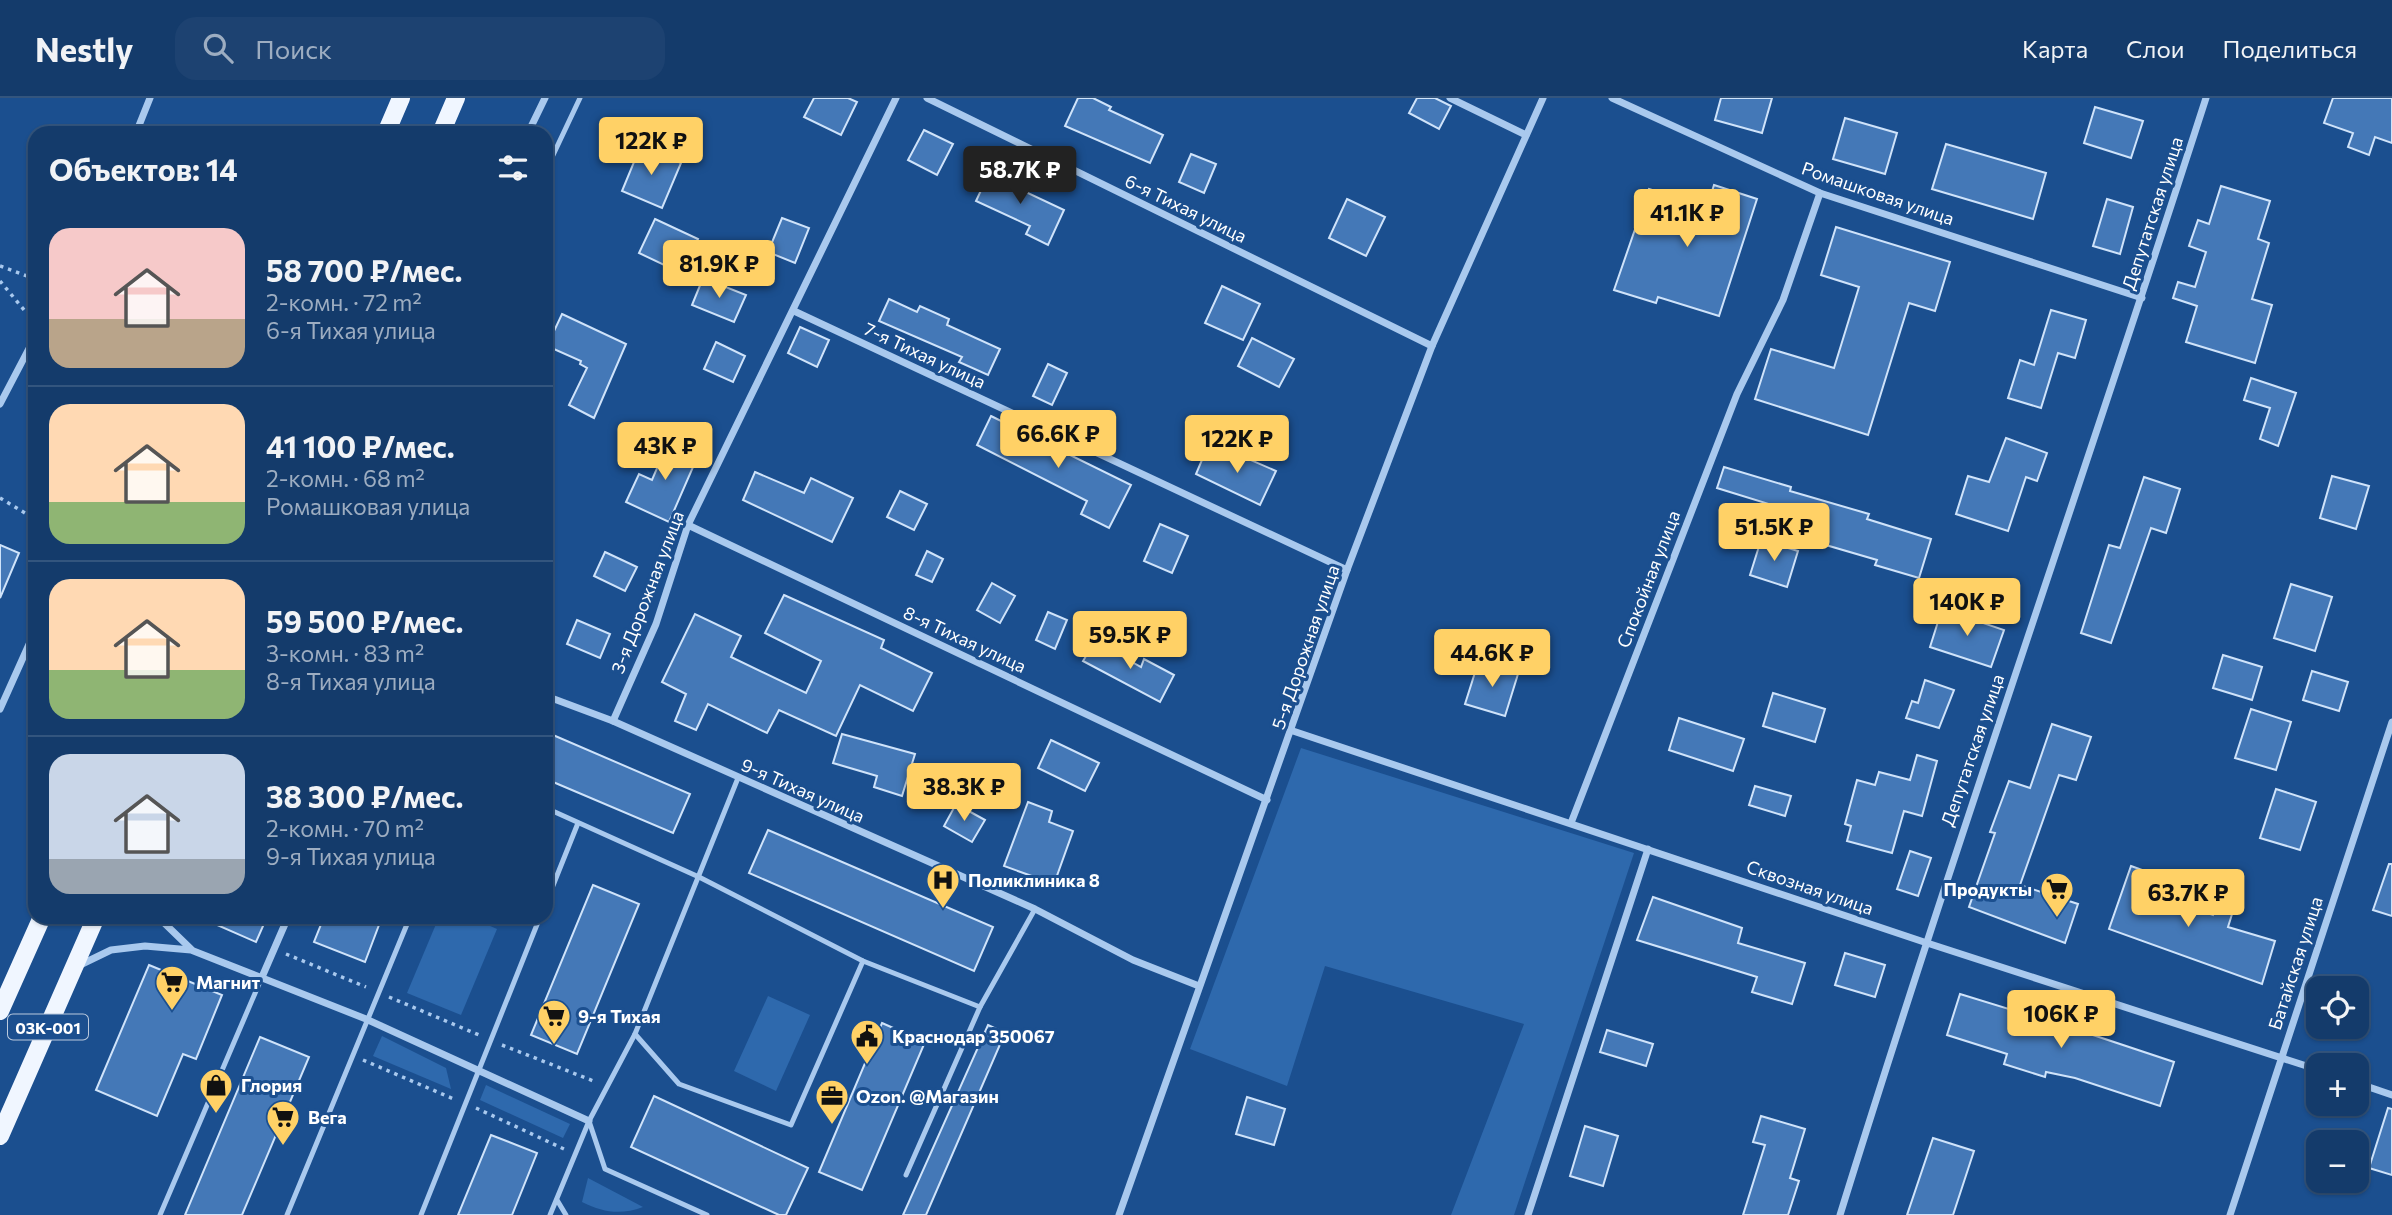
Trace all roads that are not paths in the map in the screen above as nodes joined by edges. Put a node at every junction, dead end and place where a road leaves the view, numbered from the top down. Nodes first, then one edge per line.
1 (150, 98) edge
2 (401, 98) edge
3 (456, 98) edge
4 (545, 98) edge
5 (580, 98) edge
6 (896, 98) edge
7 (927, 98) edge
8 (1450, 98) edge
9 (1543, 98) edge
10 (1612, 98) edge
11 (2206, 98) edge
12 (139, 126) edge
13 (389, 126) edge
14 (443, 126) edge
15 (531, 126) edge
16 (1526, 135) junction
17 (553, 155) edge
18 (1819, 193) junction
19 (2142, 298) junction
20 (794, 311) junction
21 (1432, 346) junction
22 (28, 350) edge
23 (0, 404) edge
24 (688, 525) junction
25 (1347, 570) junction
26 (28, 647) edge
27 (553, 699) edge
28 (0, 709) edge
29 (614, 721) junction
30 (2392, 722) edge
31 (1293, 731) junction
32 (738, 778) junction
33 (1268, 800) junction
34 (553, 811) edge
35 (578, 823) junction
36 (1571, 823) junction
37 (1648, 849) junction
38 (699, 877) junction
39 (553, 886) edge
40 (1035, 909) junction
41 (39, 924) edge
42 (93, 924) edge
43 (165, 924) edge
44 (285, 924) edge
45 (407, 924) edge
46 (537, 924) edge
47 (1924, 942) junction
48 (191, 950) junction
49 (863, 961) junction
50 (75, 968) junction
51 (262, 977) junction
52 (1199, 986) junction
53 (980, 1007) junction
54 (0, 1012) edge
55 (366, 1019) junction
56 (635, 1034) junction
57 (2281, 1056) junction
58 (2306, 1065) edge
59 (479, 1071) junction
60 (2369, 1087) edge
61 (2392, 1095) edge
62 (589, 1121) junction
63 (0, 1136) edge
64 (906, 1175) dead end
65 (557, 1200) junction
66 (160, 1215) edge
67 (287, 1215) edge
68 (421, 1215) edge
69 (550, 1215) edge
70 (566, 1215) edge
71 (707, 1215) edge
72 (1119, 1215) edge
73 (1528, 1215) edge
74 (1840, 1215) edge
75 (2230, 1215) edge

1 - 12 street
2 - 13 main road
3 - 14 main road
4 - 15 street
5 - 17 lane
6 - 20 street, 3-я Дорожная улица
7 - 21 street, 6-я Тихая улица
8 - 16 street
9 - 16 street, 5-я Дорожная улица
10 - 18 street, Ромашковая улица
11 - 19 street, Депутатская улица
16 - 21 street, 5-я Дорожная улица
18 - 19 street, Ромашковая улица
18 - 36 street, Спокойная улица
19 - 47 street, Депутатская улица
20 - 24 street, 3-я Дорожная улица
20 - 25 street, 7-я Тихая улица
21 - 25 street, 5-я Дорожная улица
22 - 23 street
24 - 29 street, 3-я Дорожная улица
24 - 33 street, 8-я Тихая улица
25 - 31 street, 5-я Дорожная улица
26 - 28 street
27 - 29 street, 9-я Тихая улица
29 - 32 street, 9-я Тихая улица
30 - 57 street, Батайская улица
31 - 33 street, 5-я Дорожная улица
31 - 36 street, Сквозная улица
32 - 38 lane
32 - 40 street, 9-я Тихая улица
33 - 52 street, 5-я Дорожная улица
34 - 35 lane
35 - 38 lane
35 - 39 lane
36 - 37 street, Сквозная улица
37 - 47 street, Сквозная улица
37 - 73 street
38 - 49 lane
38 - 56 lane
40 - 52 street, 9-я Тихая улица
40 - 53 lane
41 - 54 main road, 03К-001
42 - 50 main road, 03К-001
43 - 48 street
44 - 51 street
45 - 55 lane
46 - 59 lane
47 - 57 street, Сквозная улица
47 - 74 street, Депутатская улица
48 - 50 street
48 - 51 street
49 - 53 lane
49 - 56 lane
50 - 63 main road, 03К-001
51 - 55 street
51 - 66 lane
52 - 72 street, 5-я Дорожная улица
53 - 64 lane
55 - 59 street
55 - 67 lane
56 - 62 lane
57 - 58 street, Сквозная улица
57 - 75 street, Батайская улица
59 - 62 street
59 - 68 lane
60 - 61 street
62 - 65 lane
62 - 71 lane
65 - 69 lane
65 - 70 lane

